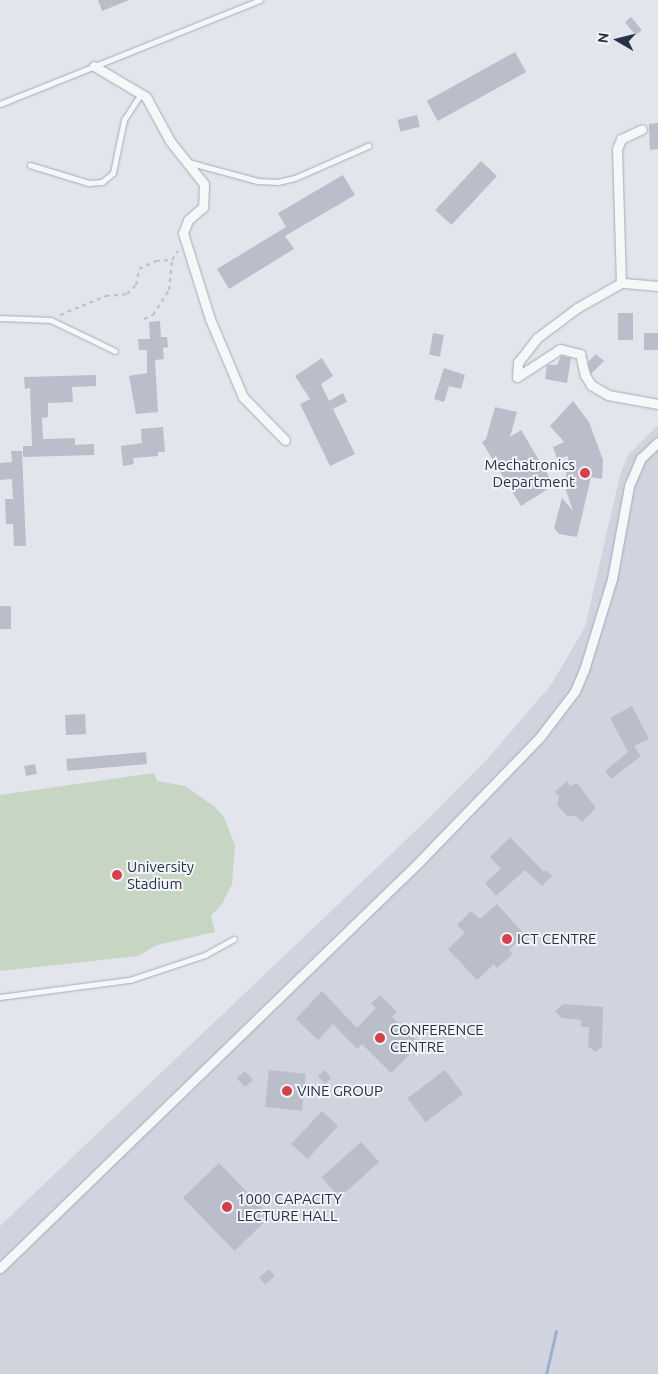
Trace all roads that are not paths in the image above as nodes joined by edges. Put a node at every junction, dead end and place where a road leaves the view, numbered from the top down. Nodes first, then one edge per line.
1 (260, 0) edge
2 (94, 66) junction
3 (141, 94) junction
4 (0, 104) edge
5 (642, 129) dead end
6 (368, 146) dead end
7 (187, 162) junction
8 (30, 165) dead end
9 (621, 283) junction
10 (658, 286) edge
11 (0, 318) edge
12 (115, 351) dead end
13 (658, 404) edge
14 (285, 440) dead end
15 (658, 442) edge
16 (234, 939) dead end
17 (0, 997) edge
18 (0, 1268) edge

1 - 2 lane
2 - 3 street
2 - 4 lane
3 - 7 street
3 - 8 lane
5 - 9 street
6 - 7 lane
7 - 14 street
9 - 10 street
9 - 13 street
11 - 12 lane
15 - 18 street
16 - 17 lane

